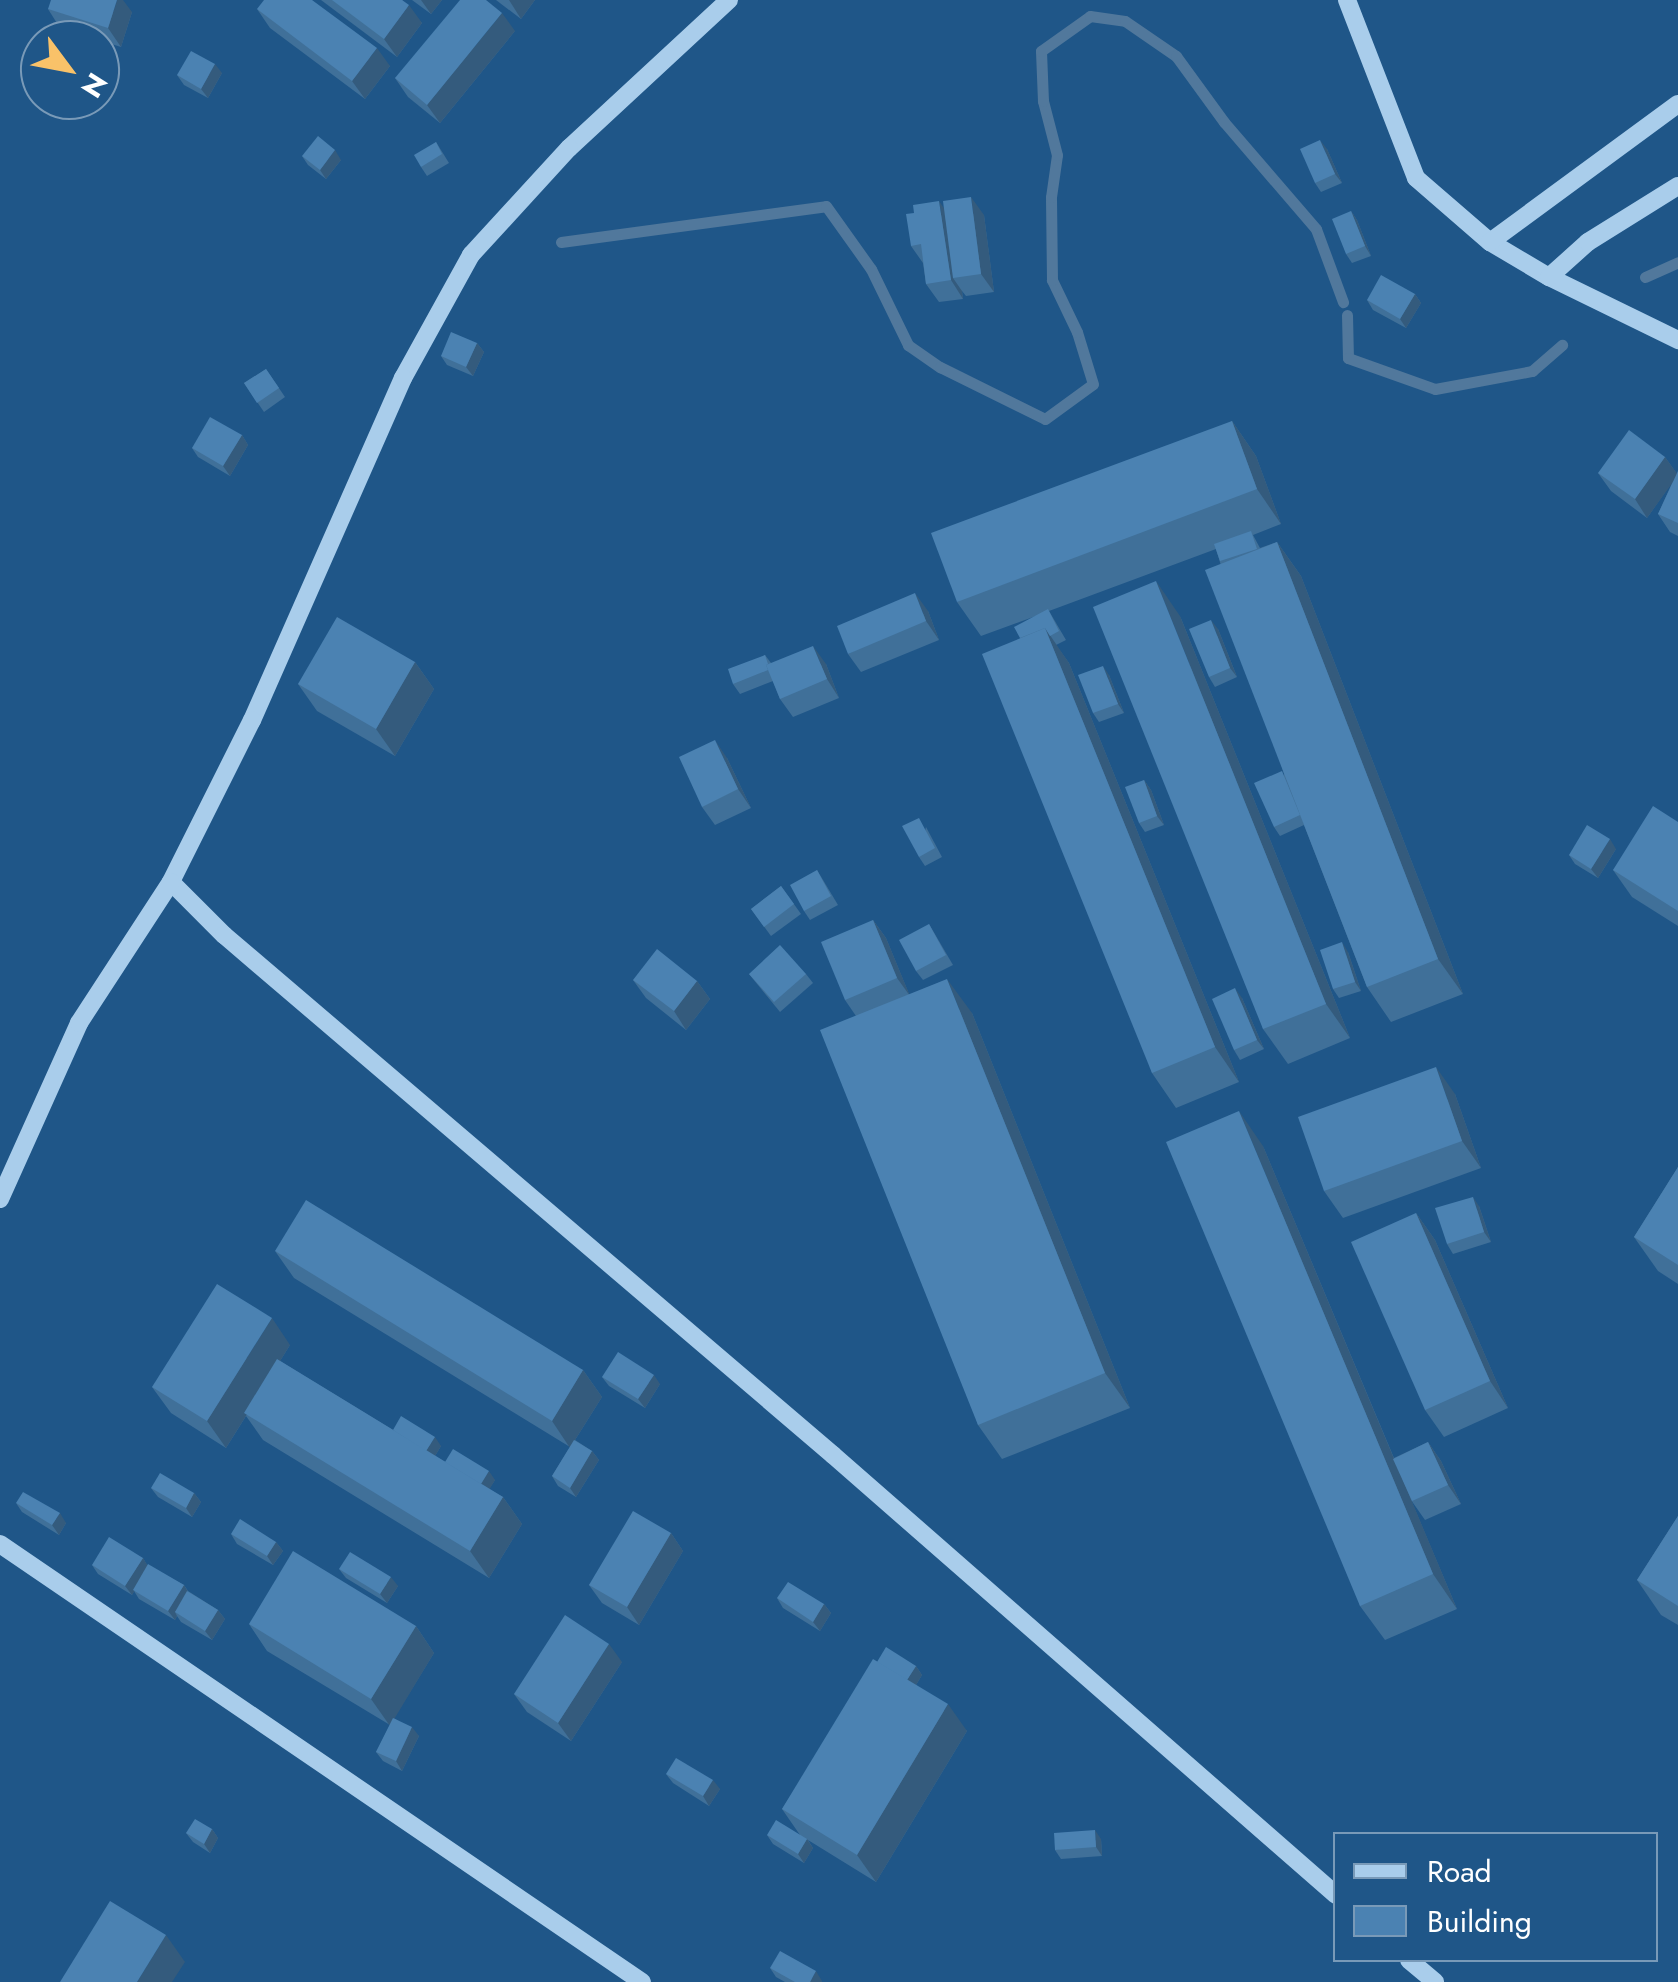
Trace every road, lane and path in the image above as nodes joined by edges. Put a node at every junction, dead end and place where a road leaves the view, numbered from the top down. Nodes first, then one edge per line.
1 (729, 0) edge
2 (1347, 0) edge
3 (1678, 104) edge
4 (1678, 186) edge
5 (1490, 242) junction
6 (1549, 277) junction
7 (1678, 340) edge
8 (171, 882) junction
9 (0, 1200) edge
10 (0, 1544) edge
11 (1333, 1892) edge
12 (1411, 1962) edge
13 (642, 1982) edge
14 (1435, 1982) edge

1 - 8 street
2 - 5 street
3 - 5 street
4 - 6 street
5 - 6 street
6 - 7 street
8 - 9 street
8 - 11 street
10 - 13 street
12 - 14 street

